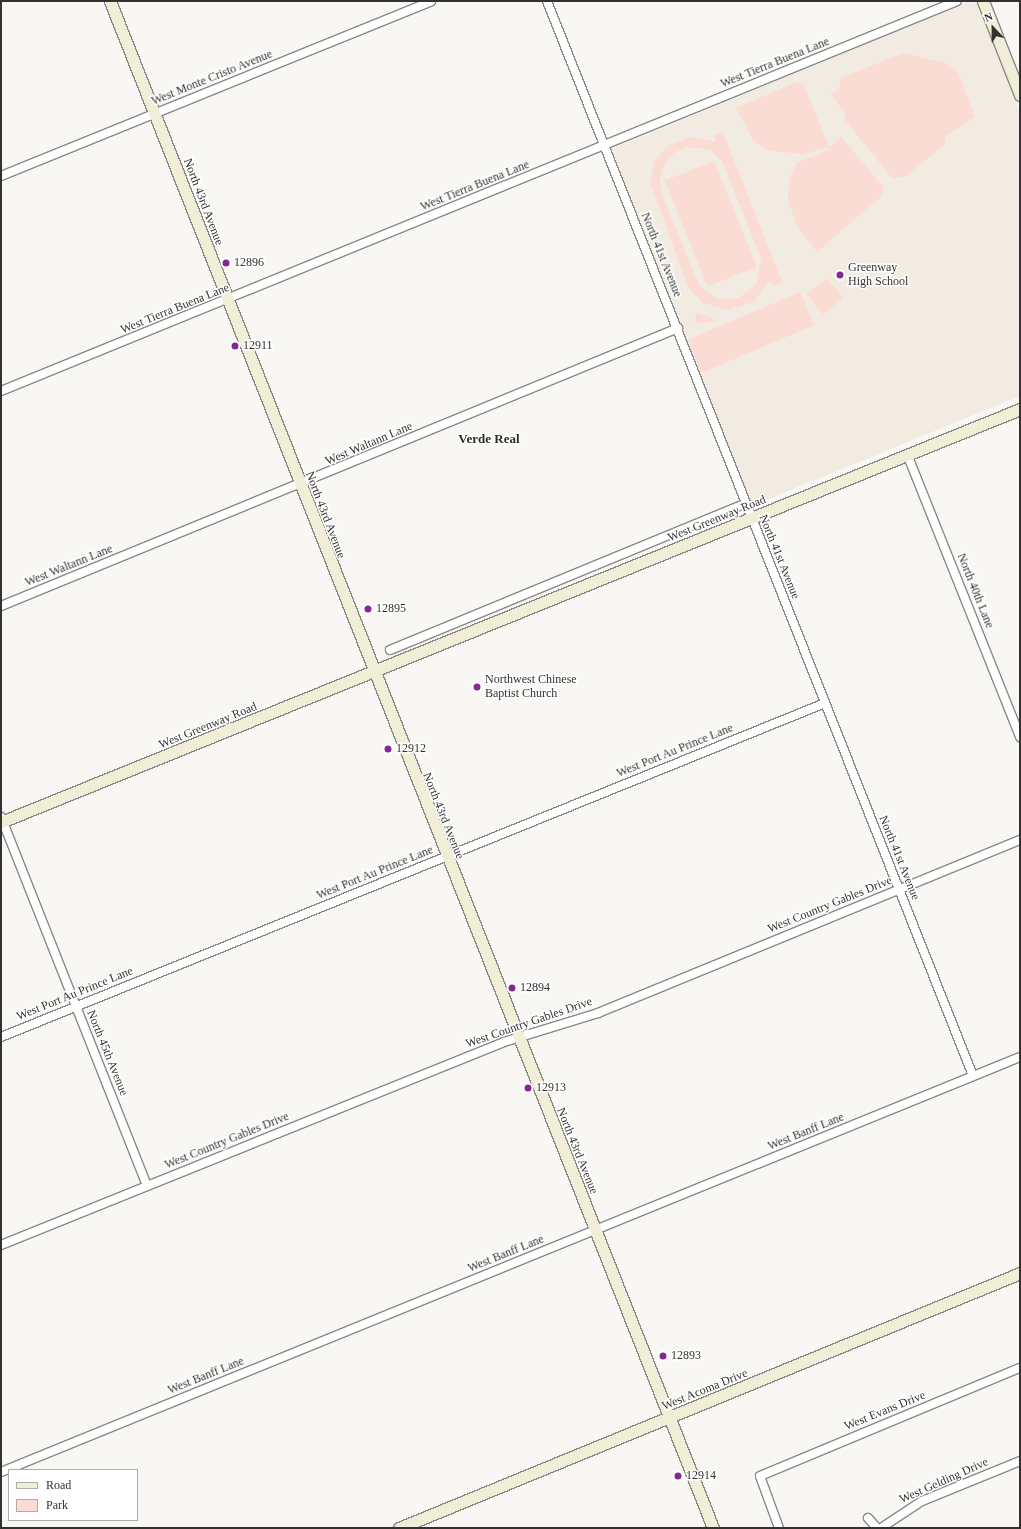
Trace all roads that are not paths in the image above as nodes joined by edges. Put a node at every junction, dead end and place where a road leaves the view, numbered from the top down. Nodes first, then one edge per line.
1 (110, 1) edge
2 (431, 1) edge
3 (547, 1) edge
4 (957, 1) edge
5 (983, 1) edge
6 (1020, 95) edge
7 (154, 115) junction
8 (604, 145) junction
9 (1, 176) edge
10 (227, 301) junction
11 (678, 328) junction
12 (1, 391) edge
13 (1020, 409) edge
14 (907, 454) junction
15 (300, 486) junction
16 (745, 504) junction
17 (752, 519) junction
18 (1, 606) edge
19 (417, 639) junction
20 (390, 650) dead end
21 (423, 653) junction
22 (373, 674) junction
23 (825, 703) junction
24 (1020, 737) edge
25 (2, 820) edge
26 (1020, 840) edge
27 (446, 858) junction
28 (898, 890) junction
29 (76, 1007) junction
30 (1, 1037) edge
31 (518, 1038) junction
32 (1020, 1057) edge
33 (973, 1076) junction
34 (147, 1186) junction
35 (595, 1231) junction
36 (1, 1245) edge
37 (1020, 1273) edge
38 (1020, 1368) edge
39 (669, 1418) junction
40 (1020, 1460) edge
41 (8, 1469) edge
42 (868, 1518) dead end
43 (399, 1528) edge
44 (713, 1528) edge
45 (779, 1528) edge
46 (877, 1528) edge
47 (881, 1528) edge

1 - 7 main road, North 43rd Avenue
2 - 7 street, West Monte Cristo Avenue
3 - 8 street, North 41st Avenue
4 - 8 street, West Tierra Buena Lane
5 - 6 main road
7 - 9 street, West Monte Cristo Avenue
7 - 10 main road, North 43rd Avenue
8 - 10 street, West Tierra Buena Lane
8 - 11 street, North 41st Avenue
10 - 12 street, West Tierra Buena Lane
10 - 15 main road, North 43rd Avenue
11 - 15 street, West Waltann Lane
11 - 16 street, North 41st Avenue
13 - 14 main road, West Greenway Road
14 - 17 main road, West Greenway Road
14 - 24 street, North 40th Lane
15 - 18 street, West Waltann Lane
15 - 22 main road, North 43rd Avenue
16 - 17 street, North 41st Avenue
16 - 19 street, West Greenway Road
17 - 21 main road, West Greenway Road
17 - 23 street, North 41st Avenue
19 - 20 street, West Greenway Road
19 - 21 street
21 - 22 main road, West Greenway Road
22 - 25 main road, West Greenway Road
22 - 27 main road, North 43rd Avenue
23 - 27 street, West Port Au Prince Lane
23 - 28 street, North 41st Avenue
25 - 29 street, North 45th Avenue
26 - 28 street, West Country Gables Drive
27 - 29 street, West Port Au Prince Lane
27 - 31 main road, North 43rd Avenue
28 - 31 street, West Country Gables Drive
28 - 33 street, North 41st Avenue
29 - 30 street, West Port Au Prince Lane
29 - 34 street, North 45th Avenue
31 - 34 street, West Country Gables Drive
31 - 35 main road, North 43rd Avenue
32 - 33 street, West Banff Lane
33 - 35 street, West Banff Lane
34 - 36 street, West Country Gables Drive
35 - 39 main road, North 43rd Avenue
35 - 41 street, West Banff Lane
37 - 39 main road, West Acoma Drive
38 - 45 street, West Evans Drive
39 - 43 main road, West Acoma Drive
39 - 44 main road, North 43rd Avenue
40 - 47 street, West Gelding Drive
42 - 46 street

